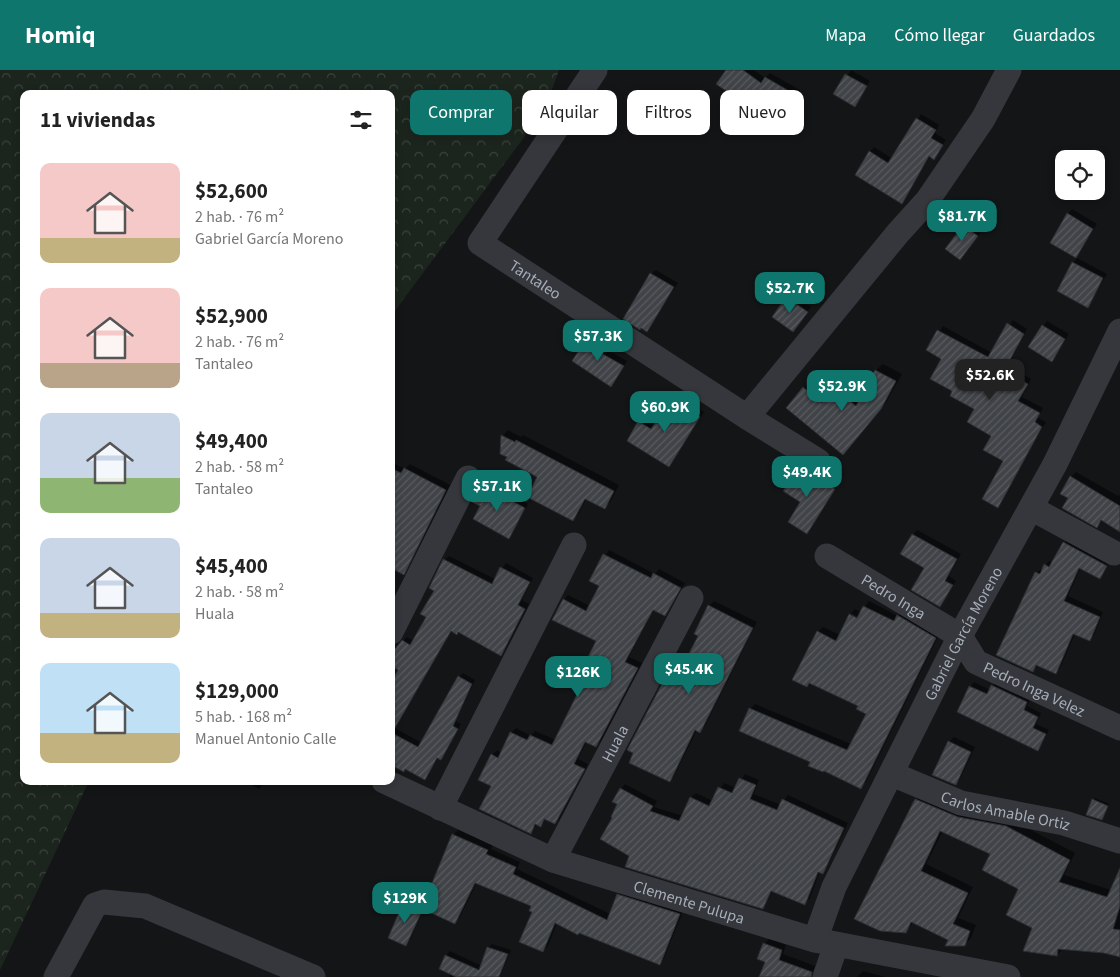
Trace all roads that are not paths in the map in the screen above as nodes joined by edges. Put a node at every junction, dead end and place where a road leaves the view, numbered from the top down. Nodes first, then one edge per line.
1 (595, 70) edge
2 (1009, 70) edge
3 (1120, 331) edge
4 (747, 417) junction
5 (818, 461) dead end
6 (468, 478) dead end
7 (1031, 508) junction
8 (574, 545) dead end
9 (1114, 553) dead end
10 (827, 556) dead end
11 (691, 598) dead end
12 (395, 624) edge
13 (960, 636) junction
14 (1120, 728) edge
15 (892, 774) junction
16 (392, 785) edge
17 (440, 808) junction
18 (1120, 841) edge
19 (553, 860) junction
20 (826, 942) junction
21 (56, 977) edge
22 (313, 977) edge
23 (824, 977) edge
24 (1008, 977) edge

1 - 4 street, Tantaleo
2 - 4 street
3 - 7 street, Gabriel García Moreno
4 - 5 street, Tantaleo
6 - 12 street
7 - 9 street
7 - 13 street, Gabriel García Moreno
8 - 17 street
10 - 13 street, Pedro Inga
11 - 19 street, Huala
13 - 14 street, Pedro Inga Velez
13 - 15 street, Gabriel García Moreno
15 - 18 street, Carlos Amable Ortiz
15 - 20 street, Gabriel García Moreno
16 - 17 street, Clemente Pulupa
17 - 19 street, Clemente Pulupa
19 - 20 street, Clemente Pulupa
20 - 23 street, Gabriel García Moreno
20 - 24 street, Clemente Pulupa
21 - 22 street

